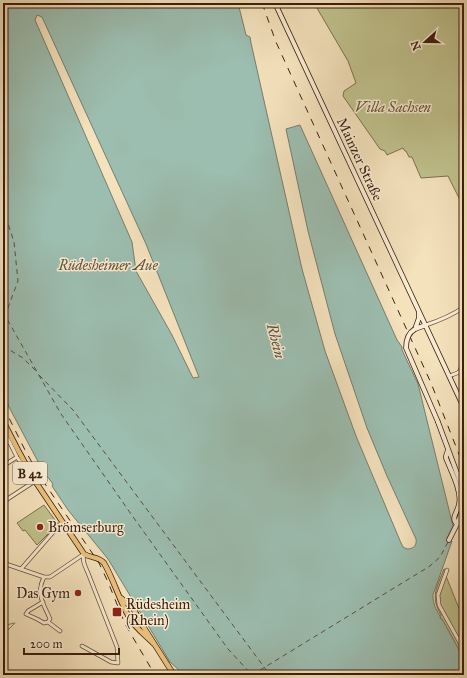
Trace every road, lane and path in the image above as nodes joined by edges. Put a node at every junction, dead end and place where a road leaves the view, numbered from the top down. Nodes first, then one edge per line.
1 (275, 3) edge
2 (464, 307) edge
3 (419, 311) junction
4 (426, 324) junction
5 (415, 329) junction
6 (464, 349) edge
7 (449, 376) junction
8 (464, 408) edge
9 (4, 423) edge
10 (9, 442) junction
11 (3, 445) edge
12 (448, 450) junction
13 (17, 457) junction
14 (3, 466) edge
15 (27, 467) junction
16 (35, 481) junction
17 (464, 492) edge
18 (3, 501) edge
19 (464, 508) edge
20 (464, 519) edge
21 (62, 522) junction
22 (457, 524) junction
23 (449, 540) dead end
24 (84, 554) junction
25 (3, 563) edge
26 (21, 569) junction
27 (447, 570) dead end
28 (44, 577) junction
29 (119, 596) junction
30 (43, 602) junction
31 (48, 622) junction
32 (60, 631) dead end
33 (154, 644) junction
34 (82, 646) dead end
35 (464, 650) edge
36 (174, 675) edge

1 - 3 main road, Mainzer Straße
2 - 4 street
3 - 4 main road, Mainzer Straße
3 - 5 main road
4 - 5 main road
4 - 7 main road, Mainzer Straße
5 - 12 main road, bridge
6 - 7 street
7 - 8 main road, Mainzer Straße
9 - 10 street
9 - 15 main road, B 42
10 - 11 street
10 - 13 street
12 - 17 main road
12 - 22 main road
13 - 14 street
13 - 15 street
15 - 16 main road, B 42
16 - 18 street
16 - 21 main road, B 42
19 - 22 main road
20 - 22 street
21 - 24 main road, B 42
21 - 26 street
22 - 23 main road
24 - 28 street
24 - 29 main road
24 - 34 street
25 - 26 street
26 - 28 street
27 - 35 street
28 - 30 street
29 - 33 main road
29 - 33 main road
30 - 31 street
30 - 31 street
31 - 32 street
33 - 36 main road

